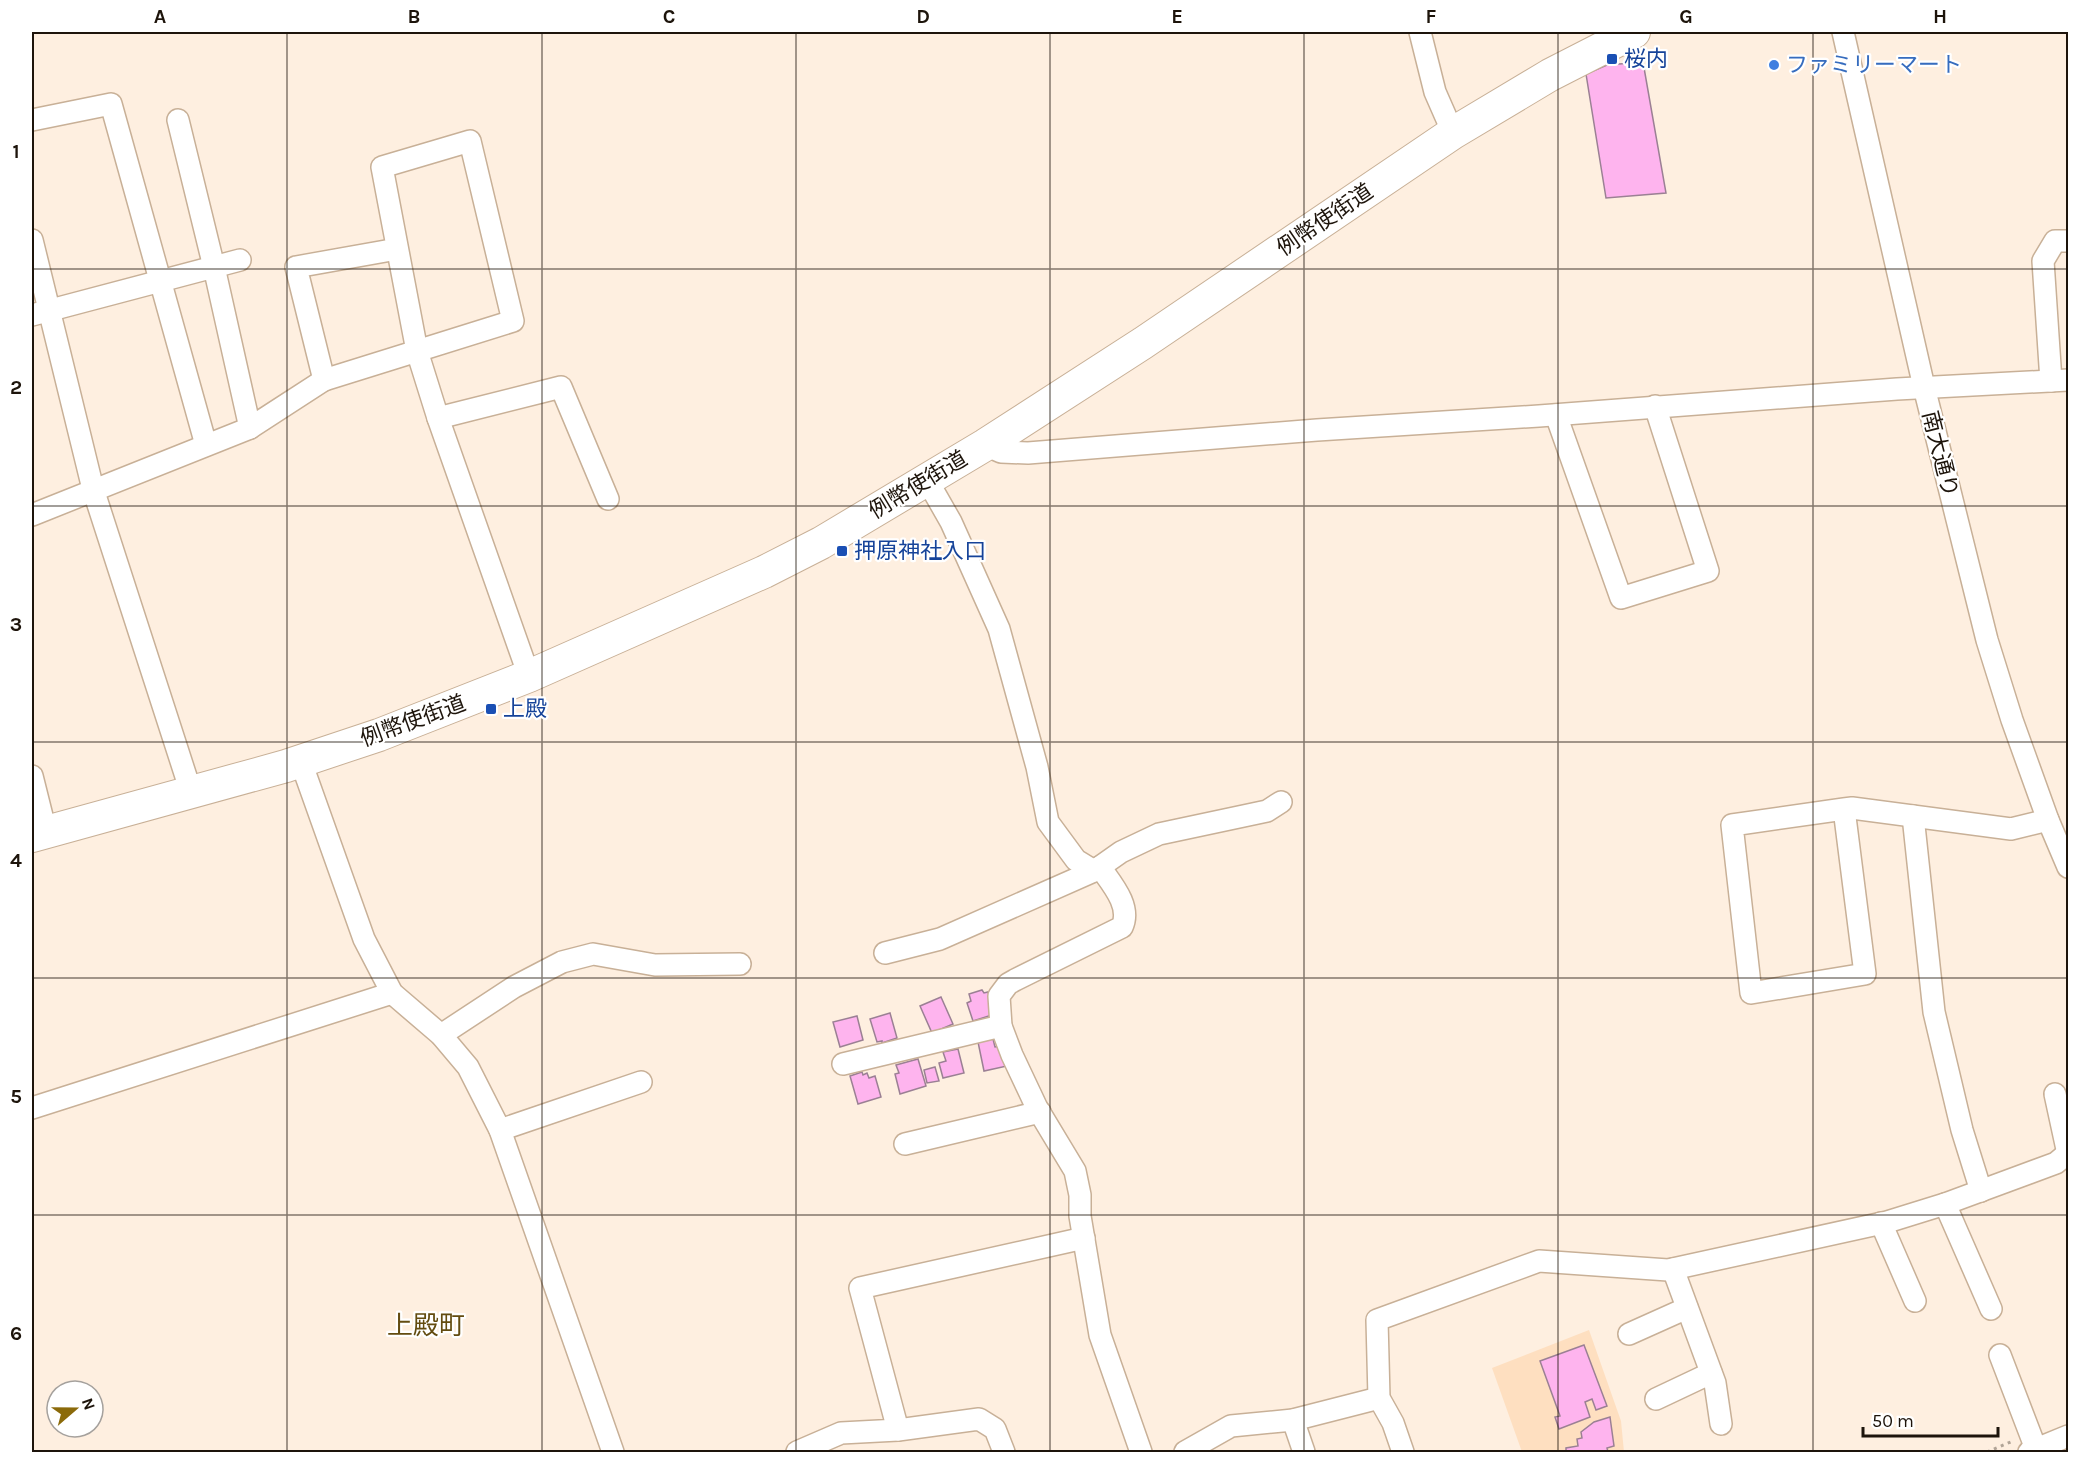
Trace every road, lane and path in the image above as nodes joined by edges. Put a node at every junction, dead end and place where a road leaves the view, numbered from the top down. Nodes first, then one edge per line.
1 (1420, 32) edge
2 (1634, 32) edge
3 (1843, 32) edge
4 (32, 120) edge
5 (178, 120) dead end
6 (1453, 133) junction
7 (32, 240) edge
8 (2068, 241) edge
9 (397, 249) junction
10 (240, 260) dead end
11 (214, 267) junction
12 (160, 281) junction
13 (41, 313) edge
14 (417, 351) junction
15 (324, 380) junction
16 (2060, 380) edge
17 (1924, 387) junction
18 (1655, 406) junction
19 (1556, 415) junction
20 (438, 418) junction
21 (250, 428) junction
22 (206, 445) junction
23 (985, 445) junction
24 (927, 480) junction
25 (93, 489) junction
26 (608, 499) dead end
27 (32, 515) edge
28 (530, 676) junction
29 (301, 762) junction
30 (32, 776) edge
31 (191, 792) junction
32 (1281, 802) dead end
33 (1844, 809) junction
34 (1913, 816) junction
35 (2048, 820) junction
36 (39, 834) edge
37 (2068, 867) edge
38 (1097, 869) junction
39 (885, 953) dead end
40 (740, 964) dead end
41 (392, 993) junction
42 (1001, 1026) junction
43 (441, 1035) junction
44 (843, 1064) dead end
45 (641, 1082) dead end
46 (2055, 1094) dead end
47 (32, 1108) edge
48 (1040, 1112) junction
49 (500, 1130) junction
50 (905, 1144) dead end
51 (2068, 1153) edge
52 (1980, 1191) junction
53 (1945, 1204) junction
54 (1881, 1223) junction
55 (1084, 1238) junction
56 (1673, 1269) junction
57 (1915, 1300) dead end
58 (1687, 1308) junction
59 (1991, 1309) dead end
60 (1629, 1334) dead end
61 (2000, 1354) dead end
62 (1711, 1373) junction
63 (1379, 1398) junction
64 (1656, 1399) dead end
65 (1293, 1420) junction
66 (1721, 1425) dead end
67 (898, 1430) junction
68 (2068, 1436) edge
69 (2032, 1451) edge
70 (613, 1452) edge
71 (796, 1452) edge
72 (1004, 1452) edge
73 (1141, 1452) edge
74 (1185, 1452) edge
75 (1304, 1452) edge
76 (1402, 1452) edge

1 - 6 street
2 - 6 highway, 例幣使街道
3 - 17 street, 南大通り
4 - 12 street
5 - 11 street
6 - 23 highway, 例幣使街道
7 - 13 street
8 - 16 street
9 - 14 street
9 - 14 street
9 - 15 street
10 - 11 street
11 - 12 street
11 - 21 street
12 - 13 street
12 - 22 street
13 - 25 street
14 - 15 street
14 - 20 street
15 - 21 street
16 - 17 street
17 - 18 street
17 - 35 street, 南大通り
18 - 19 street
18 - 19 street
19 - 23 street
20 - 26 street
20 - 28 street
21 - 22 street
22 - 25 street
23 - 24 highway, 例幣使街道
24 - 28 highway, 例幣使街道
24 - 38 street
25 - 27 street
25 - 31 street
28 - 29 highway, 例幣使街道
29 - 31 highway, 例幣使街道
29 - 41 street
30 - 36 street
31 - 36 highway, 例幣使街道
32 - 38 street
33 - 33 street
33 - 34 street
34 - 35 street
34 - 52 street
35 - 37 street, 南大通り
38 - 39 street
38 - 42 street
40 - 43 street
41 - 43 street
41 - 47 street
42 - 44 street
42 - 48 street
43 - 49 street
45 - 49 street
46 - 51 street
48 - 50 street
48 - 55 street
49 - 70 street
51 - 52 street
52 - 53 street
53 - 54 street
53 - 59 street
54 - 56 street
54 - 57 street
55 - 67 street
55 - 73 street
56 - 58 street
56 - 63 street
58 - 60 street
58 - 62 street
61 - 69 street
62 - 64 street
62 - 66 street
63 - 65 street
63 - 76 street
65 - 74 street
65 - 75 street
67 - 71 street
67 - 72 street
68 - 69 street

